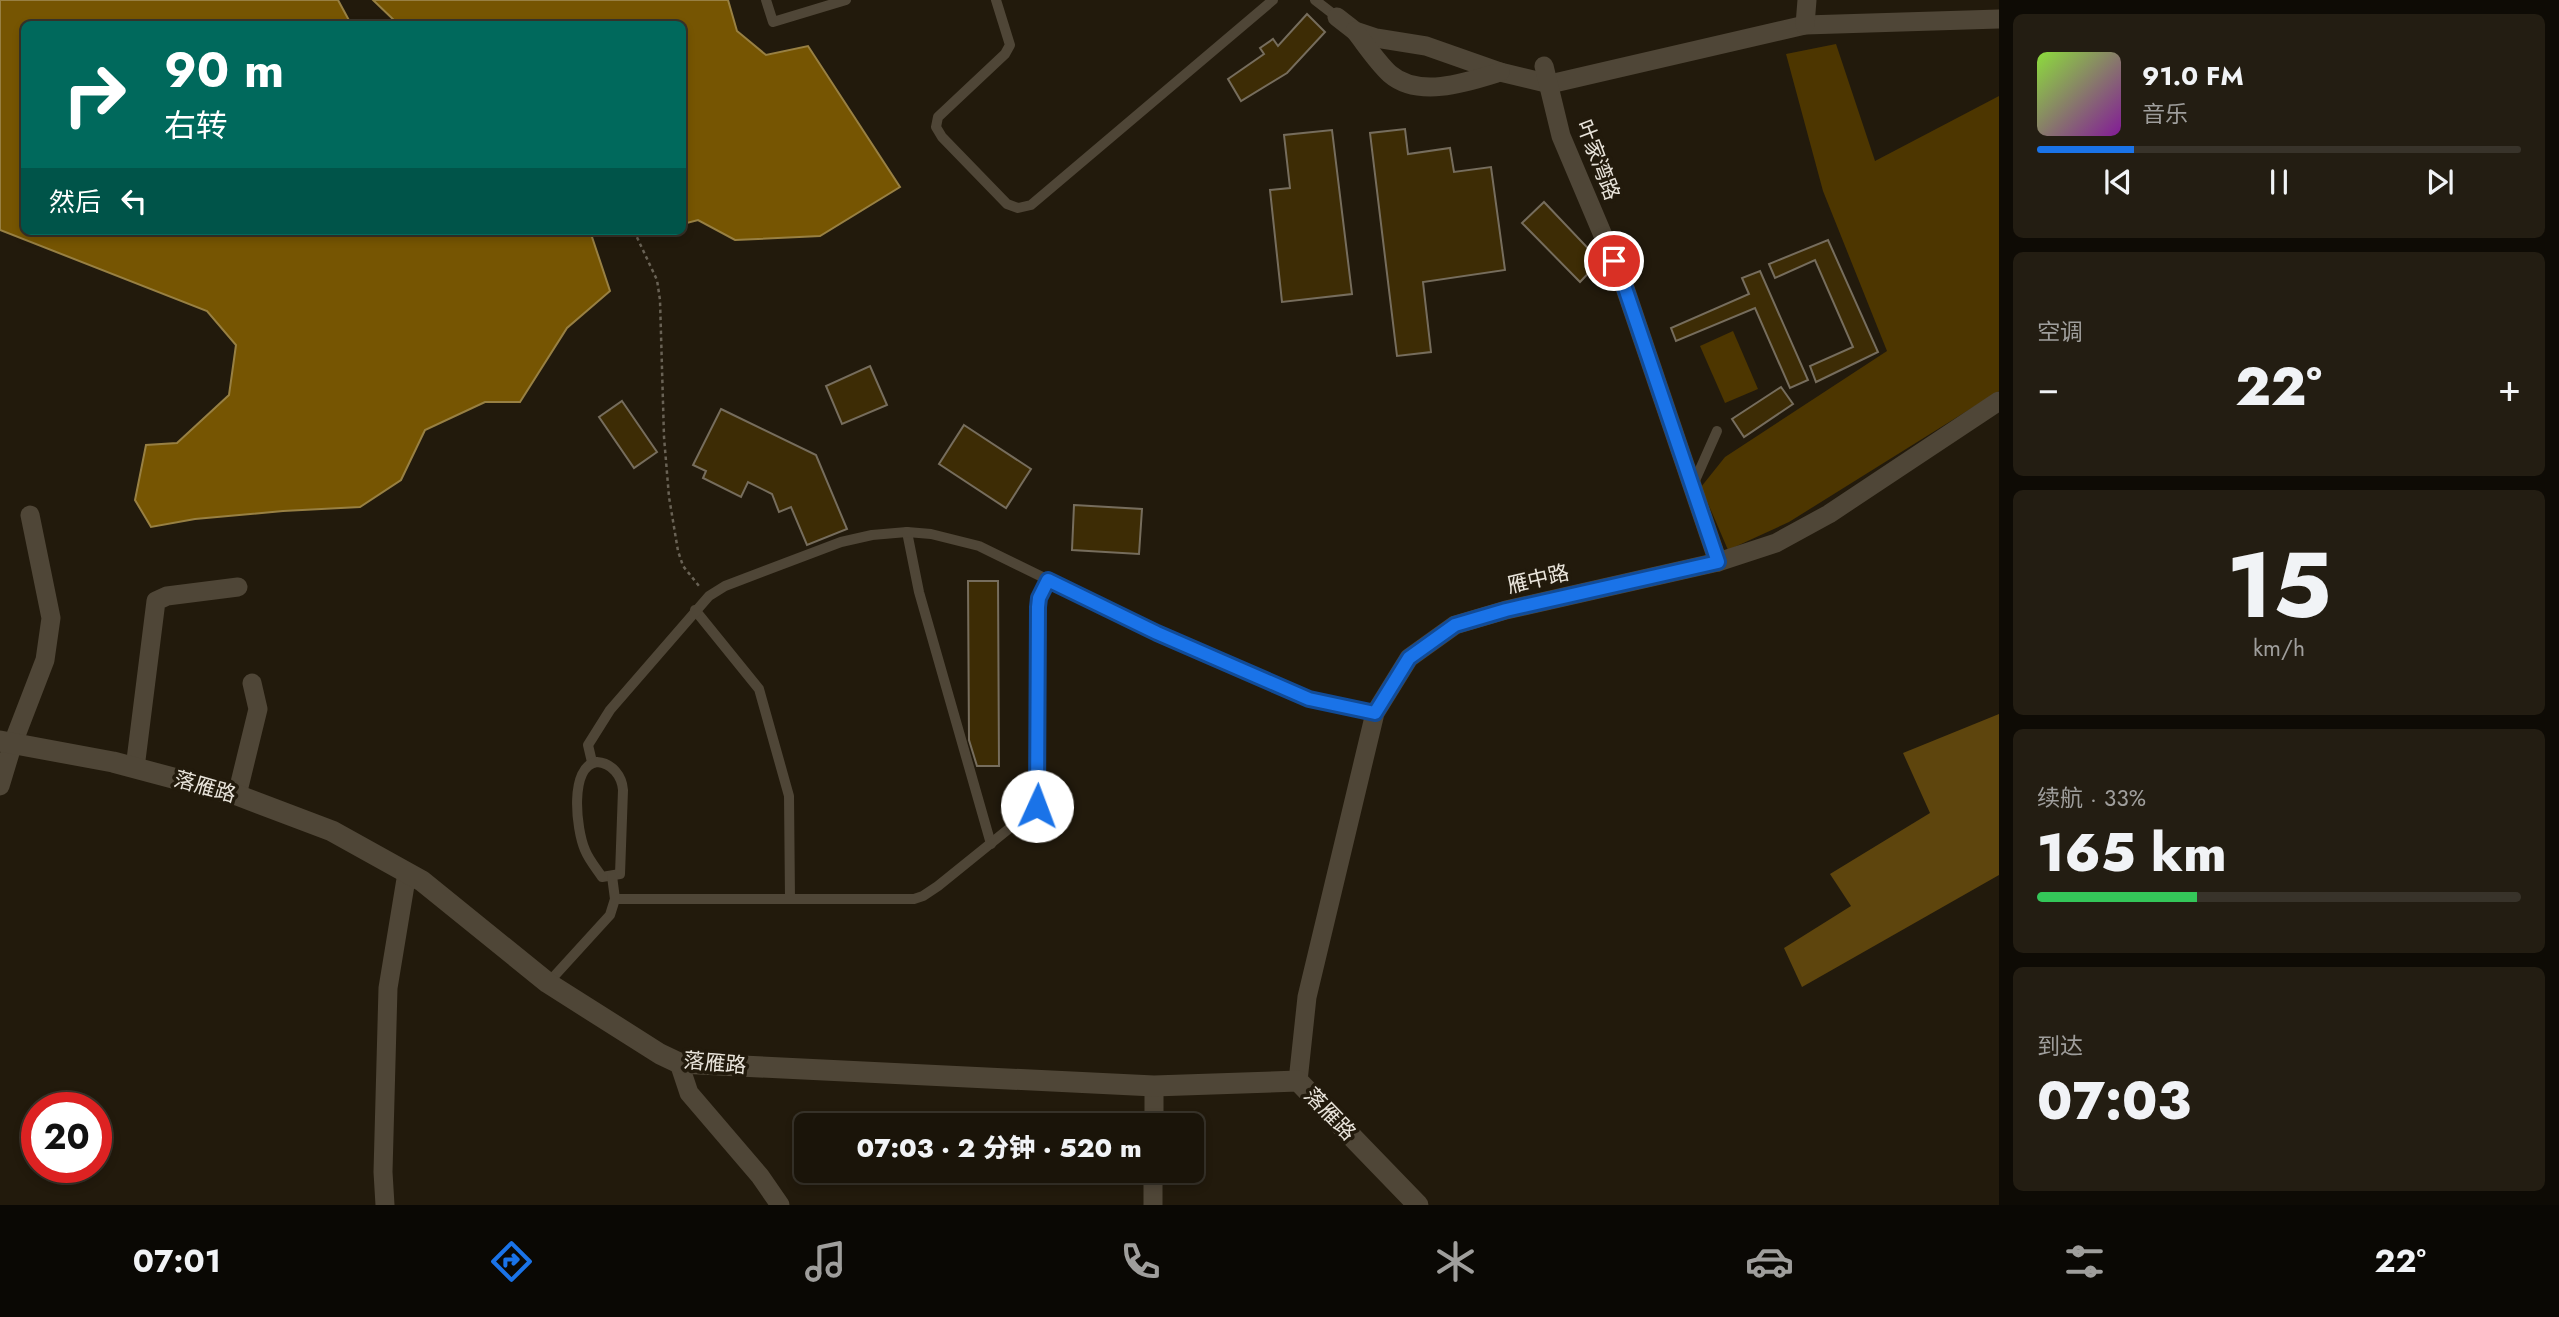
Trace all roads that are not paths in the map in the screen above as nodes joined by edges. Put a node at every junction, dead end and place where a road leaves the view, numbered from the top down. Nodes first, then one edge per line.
1 (766, 0) edge
2 (846, 0) edge
3 (996, 0) edge
4 (1273, 0) edge
5 (1315, 0) edge
6 (1807, 0) edge
7 (1338, 17) joint
8 (1999, 19) edge
9 (1805, 25) junction
10 (1355, 31) junction
11 (1500, 72) junction
12 (1547, 75) junction
13 (1999, 401) edge
14 (1717, 431) dead end
15 (1693, 486) junction
16 (30, 515) dead end
17 (907, 532) junction
18 (1718, 562) junction
19 (1048, 580) junction
20 (238, 587) dead end
21 (695, 610) junction
22 (251, 683) dead end
23 (1375, 713) junction
24 (6, 742) edge
25 (592, 762) junction
26 (135, 768) junction
27 (0, 786) edge
28 (237, 795) junction
29 (991, 844) junction
30 (407, 873) junction
31 (612, 876) junction
32 (615, 899) junction
33 (790, 899) junction
34 (548, 983) junction
35 (679, 1063) junction
36 (1298, 1081) junction
37 (1154, 1086) junction
38 (1154, 1113) edge
39 (1153, 1183) edge
40 (385, 1205) edge
41 (780, 1205) edge
42 (1153, 1205) edge
43 (1418, 1205) edge

1 - 2 lane
3 - 4 lane
5 - 7 lane
6 - 9 street
7 - 10 street
8 - 9 street
9 - 12 street
10 - 11 street
10 - 11 street
11 - 12 street
12 - 15 street, 叶家湾路
13 - 18 street, 雁中路
14 - 15 lane
15 - 18 street, 叶家湾路
16 - 24 street
17 - 19 lane
17 - 21 lane
17 - 29 lane
18 - 23 street, 雁中路
19 - 23 lane
19 - 29 lane
20 - 26 street
21 - 25 lane
21 - 33 lane
22 - 28 street
23 - 36 street, 雁中路
24 - 26 street, 落雁路
24 - 27 street
25 - 31 lane
25 - 31 lane
26 - 28 street, 落雁路
28 - 30 street, 落雁路
29 - 33 lane
30 - 34 street, 落雁路
30 - 40 street
31 - 32 lane
32 - 33 lane
32 - 34 lane
34 - 35 street, 落雁路
35 - 37 street, 落雁路
35 - 41 street
36 - 37 street, 落雁路
36 - 43 street, 落雁路
37 - 38 street
39 - 42 street

